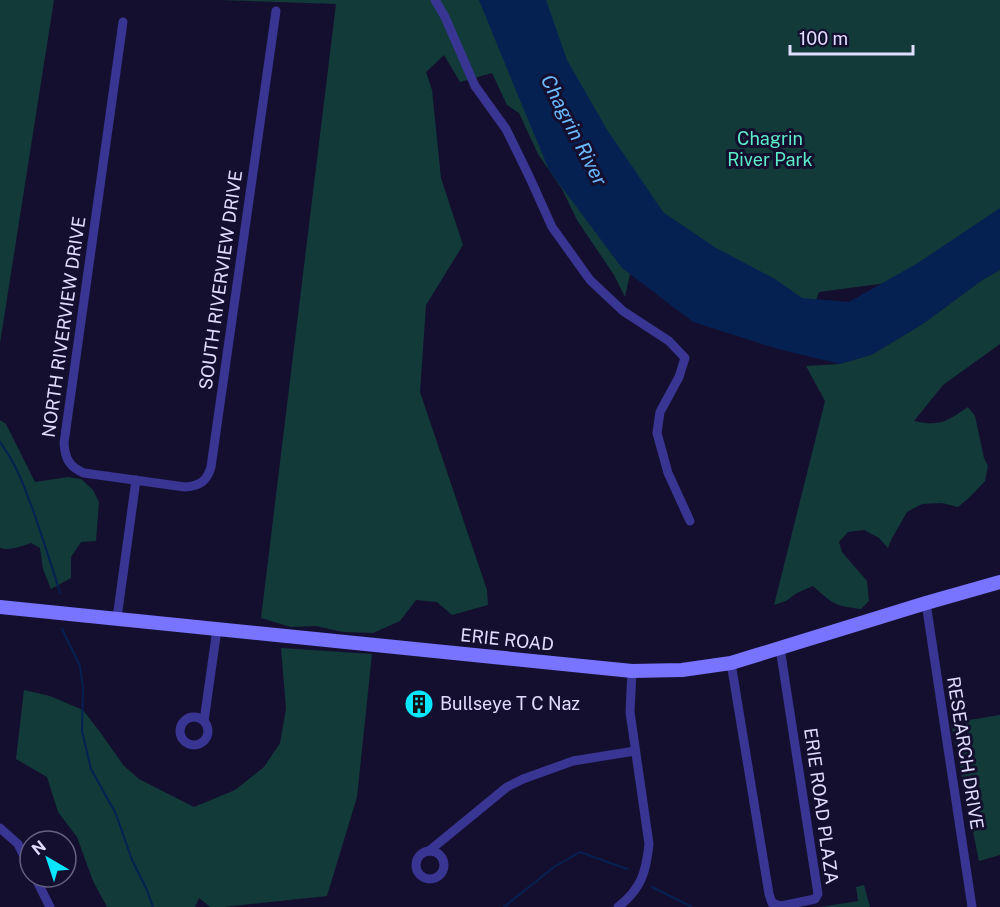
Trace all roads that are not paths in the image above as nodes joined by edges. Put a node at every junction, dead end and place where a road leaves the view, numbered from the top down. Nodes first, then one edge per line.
1 (435, 0) edge
2 (276, 11) dead end
3 (123, 22) dead end
4 (136, 480) junction
5 (690, 521) dead end
6 (1000, 582) edge
7 (926, 603) junction
8 (0, 607) edge
9 (117, 618) junction
10 (217, 629) junction
11 (780, 648) junction
12 (731, 663) junction
13 (632, 671) junction
14 (204, 722) dead end
15 (635, 751) junction
16 (0, 828) edge
17 (18, 844) edge
18 (429, 851) dead end
19 (41, 889) edge
20 (50, 907) edge
21 (618, 907) edge
22 (972, 907) edge

1 - 5 street
2 - 4 street, SOUTH RIVERVIEW DRIVE
3 - 4 street, NORTH RIVERVIEW DRIVE
4 - 9 street
6 - 7 street, ERIE ROAD
7 - 11 street, ERIE ROAD
7 - 22 street, RESEARCH DRIVE
8 - 9 street, ERIE ROAD
9 - 10 street, ERIE ROAD
10 - 13 street, ERIE ROAD
10 - 14 street
11 - 12 street, ERIE ROAD
11 - 12 street, ERIE ROAD PLAZA
12 - 13 street, ERIE ROAD
13 - 15 street
15 - 18 street
15 - 21 street
16 - 17 street
19 - 20 street

